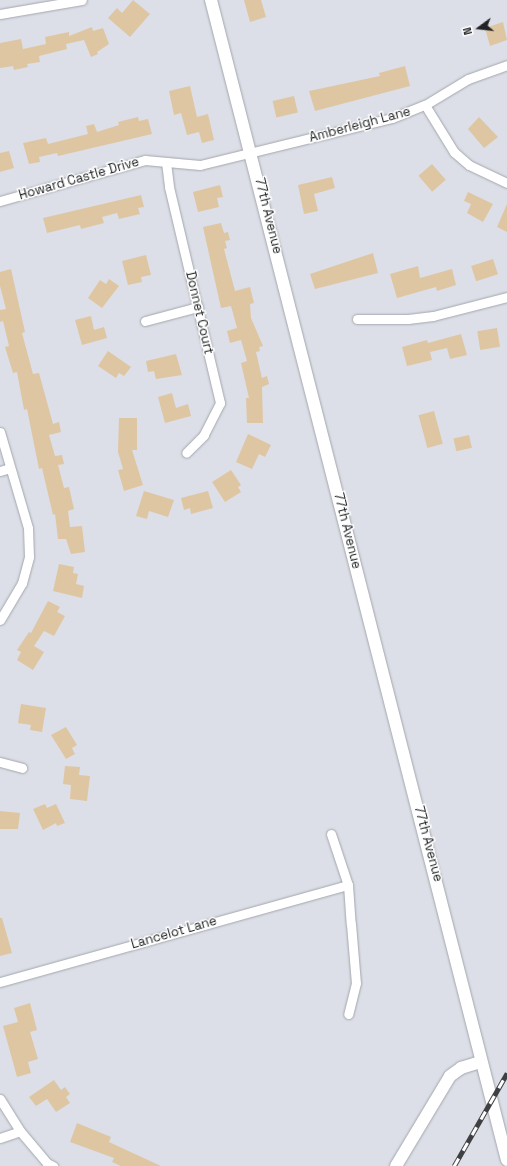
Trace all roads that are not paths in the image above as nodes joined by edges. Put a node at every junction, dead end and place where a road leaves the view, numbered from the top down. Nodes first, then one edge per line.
1 (82, 0) edge
2 (211, 0) edge
3 (0, 14) edge
4 (507, 65) edge
5 (425, 105) junction
6 (252, 153) junction
7 (166, 162) junction
8 (507, 183) edge
9 (0, 201) edge
10 (507, 297) edge
11 (198, 307) junction
12 (357, 319) dead end
13 (145, 321) dead end
14 (0, 432) edge
15 (186, 453) dead end
16 (10, 468) junction
17 (0, 471) edge
18 (0, 620) edge
19 (0, 762) edge
20 (22, 768) dead end
21 (331, 834) dead end
22 (348, 885) junction
23 (0, 982) edge
24 (348, 1014) dead end
25 (481, 1062) junction
26 (0, 1099) edge
27 (20, 1131) junction
28 (0, 1138) edge
29 (507, 1160) edge
30 (53, 1166) edge
31 (396, 1166) edge

1 - 3 street
2 - 6 street, 77th Avenue
4 - 5 street, Amberleigh Lane
5 - 6 street, Amberleigh Lane
5 - 8 street
6 - 7 street, Howard Castle Drive
6 - 25 street, 77th Avenue
7 - 9 street, Howard Castle Drive
7 - 11 street, Donnet Court
10 - 12 street
11 - 13 street
11 - 15 street, Donnet Court
14 - 16 street
16 - 17 street
16 - 18 street
19 - 20 street
21 - 22 street
22 - 23 street, Lancelot Lane
22 - 24 street
25 - 29 street, 77th Avenue
25 - 31 street
26 - 27 street
27 - 28 street
27 - 30 street

